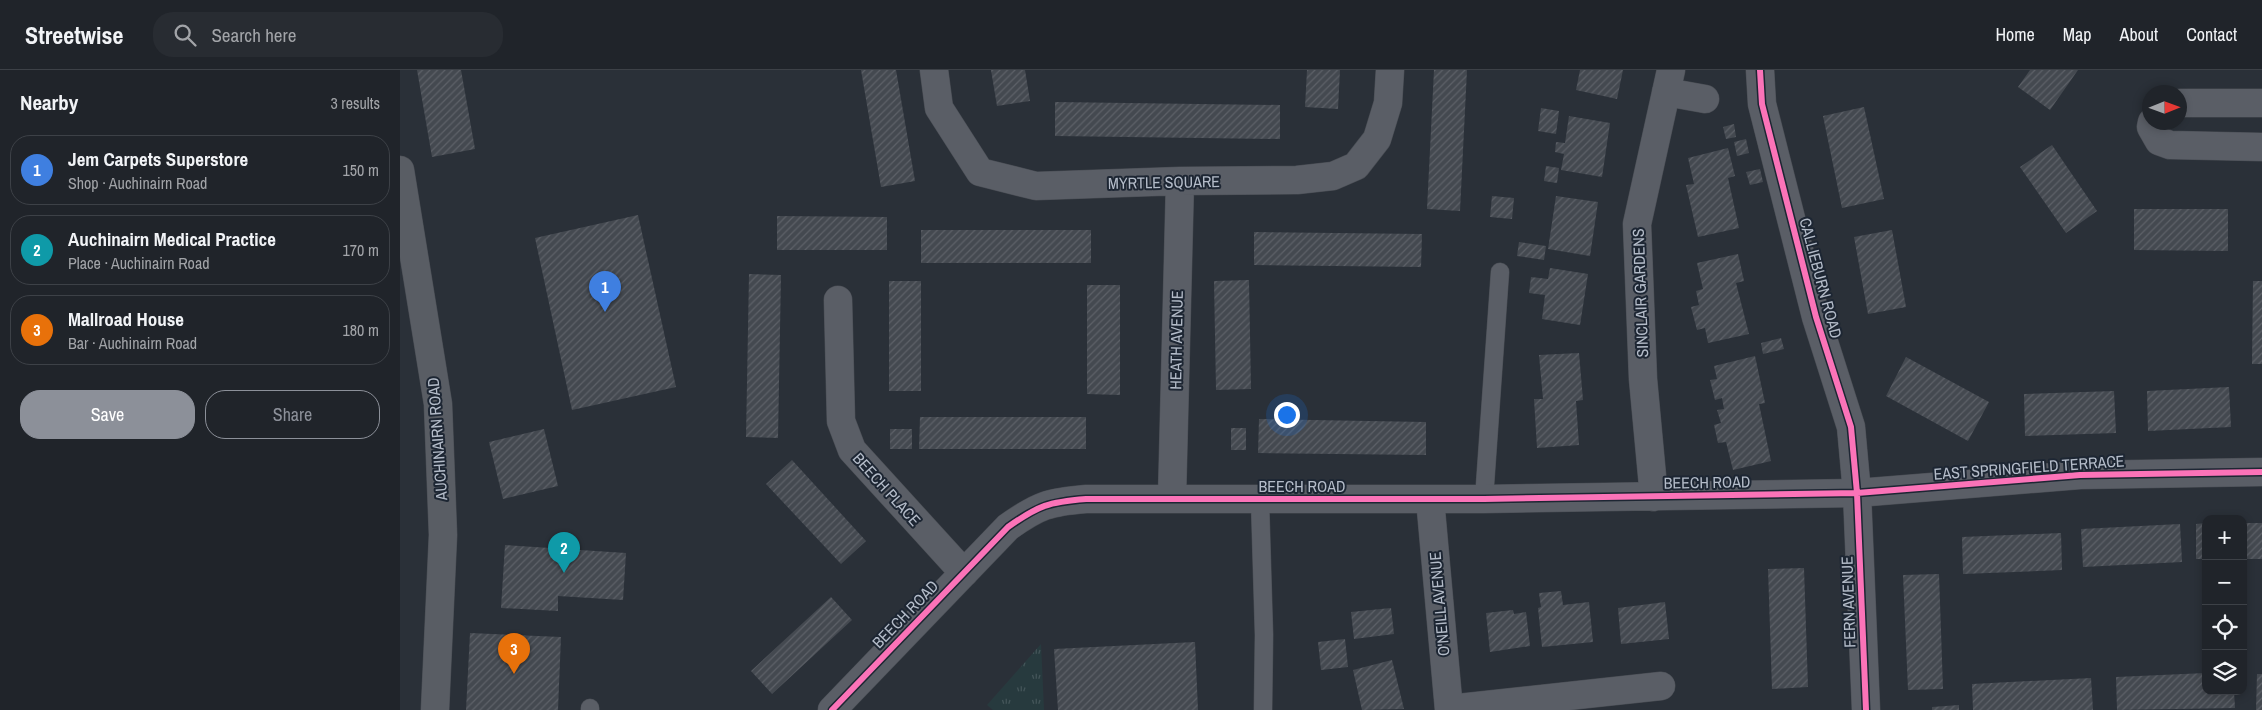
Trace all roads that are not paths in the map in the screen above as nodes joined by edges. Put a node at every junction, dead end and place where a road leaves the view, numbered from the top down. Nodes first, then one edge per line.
1 (934, 70) edge
2 (1390, 70) edge
3 (1760, 70) edge
4 (1668, 81) edge
5 (1705, 99) dead end
6 (2187, 103) edge
7 (2262, 103) edge
8 (2153, 130) edge
9 (2262, 147) edge
10 (400, 170) edge
11 (1180, 181) junction
12 (1500, 272) dead end
13 (838, 300) dead end
14 (2262, 472) edge
15 (1857, 493) junction
16 (1654, 497) junction
17 (1172, 498) junction
18 (1430, 499) junction
19 (1484, 499) junction
20 (1260, 500) junction
21 (964, 573) junction
22 (1661, 686) dead end
23 (1449, 709) edge
24 (435, 710) edge
25 (832, 710) edge
26 (1264, 710) edge
27 (1866, 710) edge

1 - 11 street, MYRTLE SQUARE
2 - 11 street, MYRTLE SQUARE
3 - 15 street, CALLIEBURN ROAD
4 - 5 street, SINCLAIR GARDENS
4 - 16 street, SINCLAIR GARDENS
6 - 7 street
8 - 9 street
10 - 24 main road, AUCHINAIRN ROAD
11 - 17 street, HEATH AVENUE
12 - 19 lane
13 - 21 street, BEECH PLACE
14 - 15 street, EAST SPRINGFIELD TERRACE
15 - 16 street, BEECH ROAD
15 - 27 street, FERN AVENUE
16 - 19 street, BEECH ROAD
17 - 20 street, BEECH ROAD
17 - 21 street, BEECH ROAD
18 - 19 street, BEECH ROAD
18 - 20 street, BEECH ROAD
18 - 23 street, O'NEILL AVENUE
20 - 26 lane
21 - 25 street, BEECH ROAD
22 - 23 street, O'NEILL AVENUE

